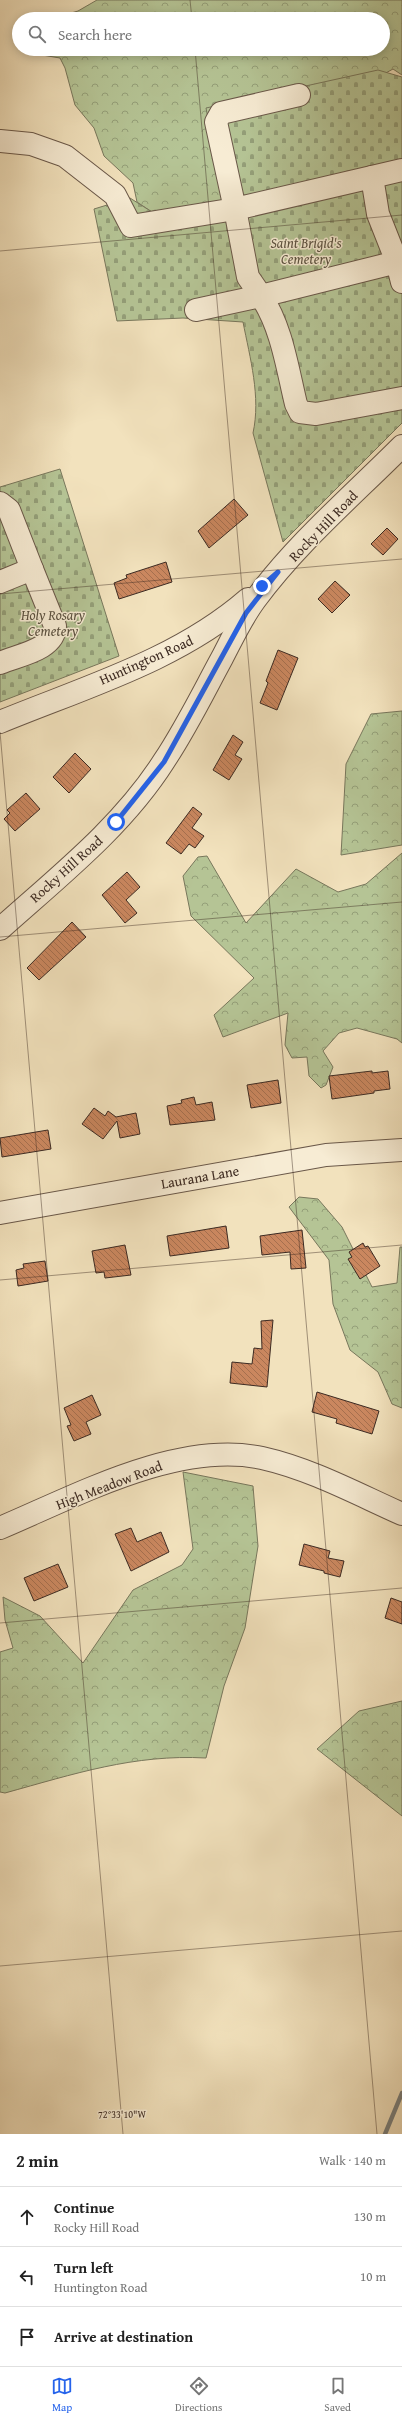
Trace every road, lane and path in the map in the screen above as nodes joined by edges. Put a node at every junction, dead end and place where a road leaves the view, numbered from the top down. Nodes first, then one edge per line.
1 (299, 94) dead end
2 (0, 141) edge
3 (402, 170) edge
4 (372, 177) junction
5 (235, 209) junction
6 (400, 268) edge
7 (261, 296) junction
8 (196, 310) dead end
9 (402, 398) edge
10 (402, 446) edge
11 (0, 503) edge
12 (32, 569) junction
13 (278, 572) junction
14 (0, 582) edge
15 (0, 662) edge
16 (0, 722) edge
17 (0, 928) edge
18 (402, 1150) edge
19 (0, 1213) edge
20 (402, 1514) edge
21 (0, 1528) edge

1 - 5 street
2 - 5 street
3 - 4 street
4 - 5 street
4 - 6 street
5 - 7 street
6 - 7 street
7 - 8 street
7 - 9 street
10 - 13 street, Rocky Hill Road
11 - 12 street
12 - 14 street
12 - 15 street
13 - 16 street, Huntington Road
13 - 17 street, Rocky Hill Road
18 - 19 street, Laurana Lane
20 - 21 street, High Meadow Road

